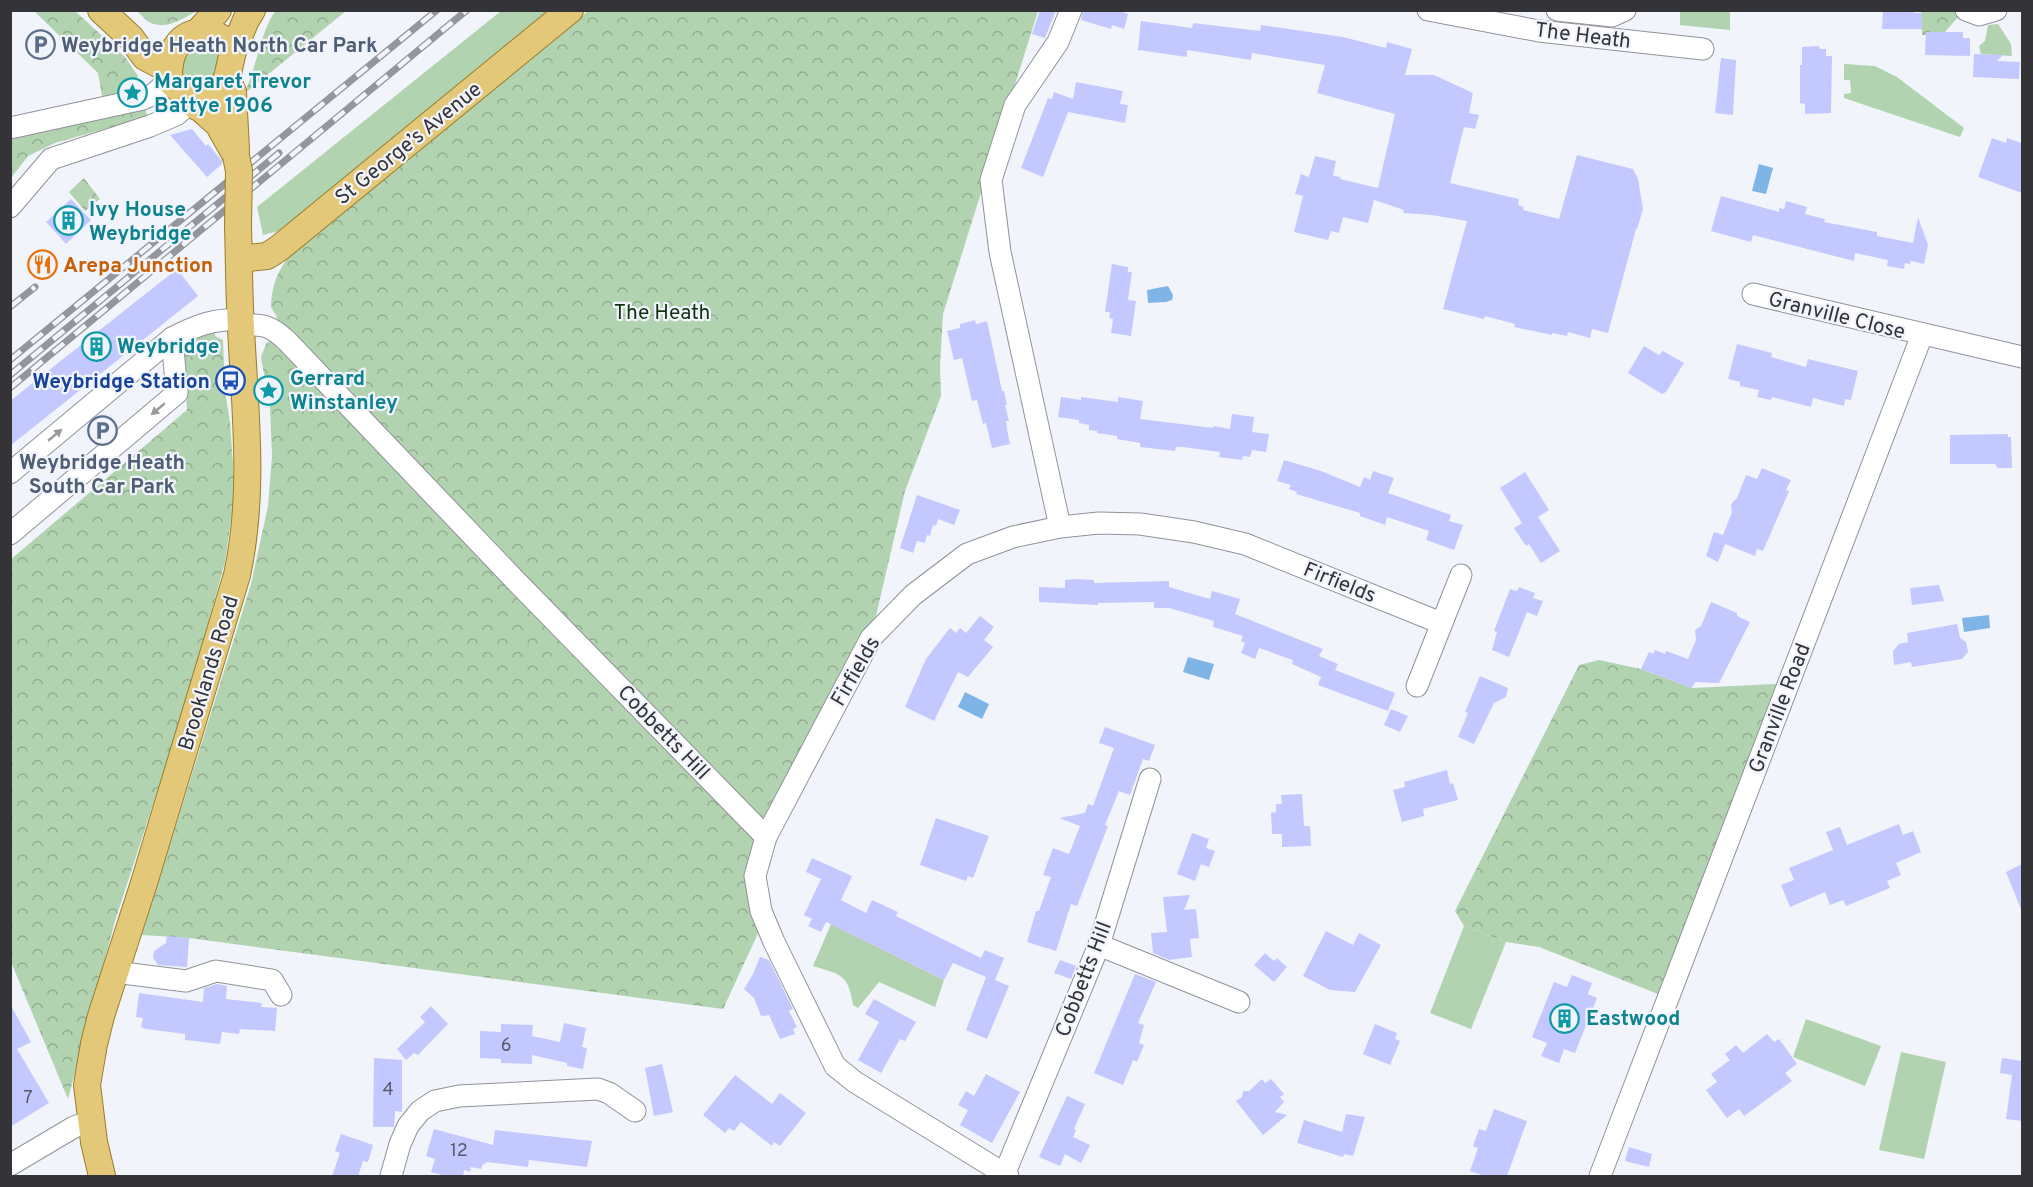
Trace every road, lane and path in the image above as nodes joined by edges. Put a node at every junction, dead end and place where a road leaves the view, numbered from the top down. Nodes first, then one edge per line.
1 (101, 10) edge
2 (218, 10) edge
3 (252, 10) edge
4 (570, 10) edge
5 (1071, 10) edge
6 (1428, 10) edge
7 (1557, 10) edge
8 (1625, 10) edge
9 (1966, 10) edge
10 (1996, 10) edge
11 (198, 32) junction
12 (131, 38) junction
13 (176, 46) junction
14 (1703, 49) dead end
15 (233, 51) junction
16 (169, 75) junction
17 (227, 78) junction
18 (194, 104) junction
19 (10, 128) edge
20 (236, 156) junction
21 (10, 207) edge
22 (239, 259) junction
23 (1753, 294) dead end
24 (240, 322) junction
25 (1922, 335) junction
26 (172, 338) junction
27 (2022, 357) edge
28 (10, 473) edge
29 (1059, 527) junction
30 (10, 534) edge
31 (1461, 575) dead end
32 (1441, 623) junction
33 (1417, 686) dead end
34 (1150, 779) dead end
35 (766, 837) junction
36 (1100, 945) junction
37 (115, 972) junction
38 (281, 995) dead end
39 (1239, 1002) dead end
40 (635, 1111) dead end
41 (91, 1120) junction
42 (10, 1165) edge
43 (1006, 1175) edge
44 (102, 1176) edge
45 (391, 1176) edge
46 (1600, 1176) edge

1 - 12 main road
2 - 11 main road
3 - 15 main road
4 - 22 main road, St George’s Avenue
5 - 29 street
6 - 14 street, The Heath
7 - 8 street
9 - 10 street
11 - 13 main road
11 - 15 main road
12 - 13 main road
12 - 16 main road
13 - 16 main road
15 - 17 main road
16 - 18 main road
16 - 19 street
17 - 18 main road
17 - 20 main road, Brooklands Road
18 - 20 main road
18 - 21 street
20 - 22 main road, Brooklands Road, bridge
22 - 24 main road, Brooklands Road
23 - 25 street, Granville Close
24 - 26 street, Cobbetts Hill
24 - 35 street, Cobbetts Hill
24 - 37 main road, Brooklands Road
25 - 27 street
25 - 46 street, Granville Road
28 -> 26 street, Cobbetts Hill
26 -> 30 street
29 - 32 street, Firfields
29 - 35 street, Firfields
31 - 32 street
32 - 33 street
34 - 36 street, Cobbetts Hill
35 - 43 street, Cobbetts Hill
36 - 39 street
36 - 43 street, Cobbetts Hill
37 - 38 street
37 - 41 main road, Brooklands Road
40 - 45 street
41 - 42 street
41 - 44 main road, Brooklands Road

